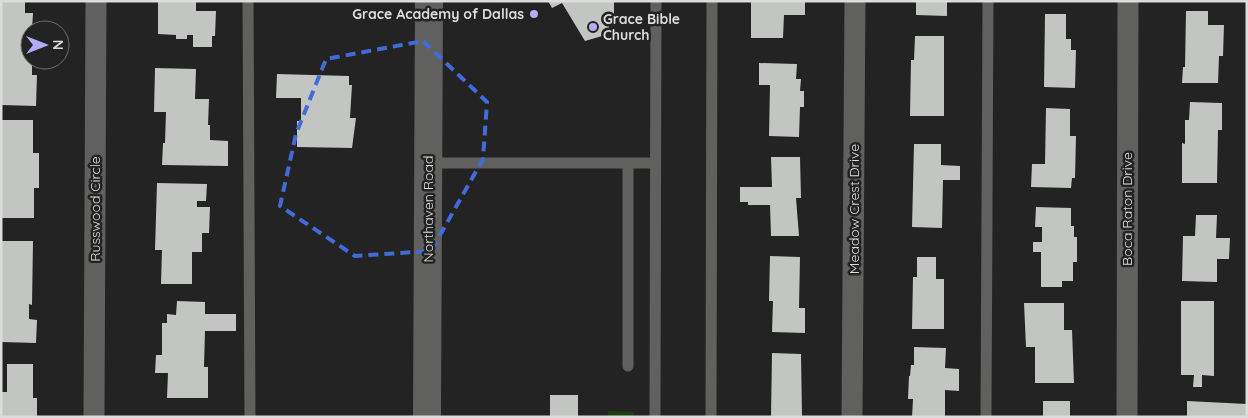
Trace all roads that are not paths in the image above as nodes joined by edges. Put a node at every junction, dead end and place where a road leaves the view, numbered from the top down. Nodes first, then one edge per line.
1 (96, 1) edge
2 (248, 1) edge
3 (429, 1) edge
4 (656, 1) edge
5 (712, 1) edge
6 (855, 1) edge
7 (988, 1) edge
8 (1128, 1) edge
9 (428, 162) junction
10 (628, 162) junction
11 (654, 162) junction
12 (628, 366) dead end
13 (94, 417) edge
14 (250, 417) edge
15 (428, 417) edge
16 (654, 417) edge
17 (711, 417) edge
18 (852, 417) edge
19 (986, 417) edge
20 (1127, 417) edge

1 - 13 street, Russwood Circle
2 - 14 lane
3 - 9 street, Northaven Road
4 - 11 lane
5 - 17 lane
6 - 18 street, Meadow Crest Drive
7 - 19 lane
8 - 20 street, Boca Raton Drive
9 - 10 lane
9 - 15 street, Northaven Road
10 - 11 lane
10 - 12 lane
11 - 16 lane

